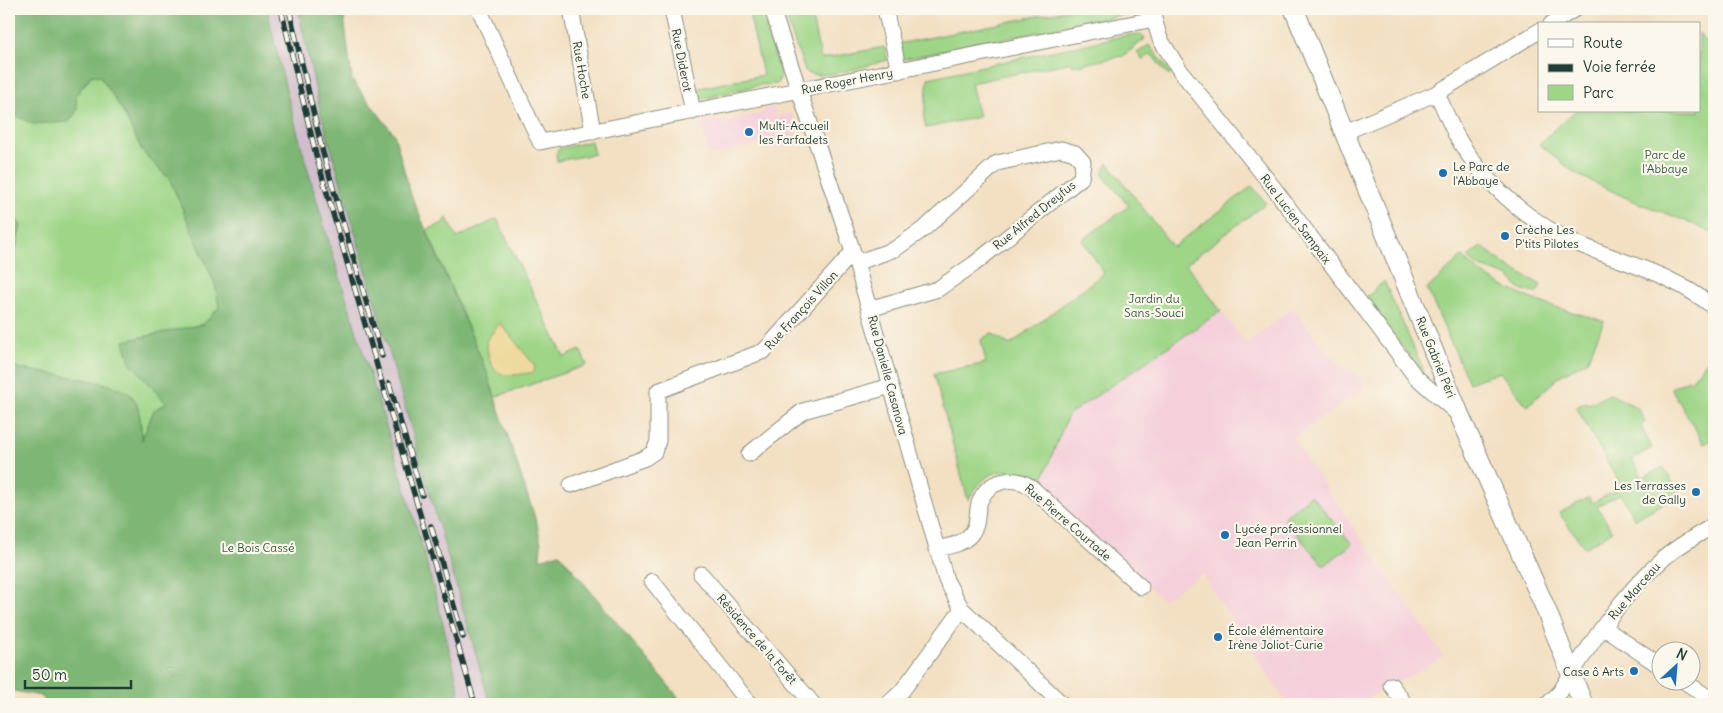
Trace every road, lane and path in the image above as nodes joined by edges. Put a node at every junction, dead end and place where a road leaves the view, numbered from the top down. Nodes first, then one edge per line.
1 (479, 9) edge
2 (571, 9) edge
3 (672, 9) edge
4 (772, 9) edge
5 (885, 9) edge
6 (1294, 9) edge
7 (1575, 9) edge
8 (1155, 14) edge
9 (1555, 22) edge
10 (1538, 32) edge
11 (898, 72) junction
12 (799, 90) junction
13 (1437, 93) junction
14 (692, 112) junction
15 (593, 132) junction
16 (1345, 132) junction
17 (855, 258) junction
18 (1714, 306) edge
19 (869, 309) junction
20 (891, 386) junction
21 (1460, 416) junction
22 (749, 454) dead end
23 (571, 485) dead end
24 (1714, 525) edge
25 (936, 549) junction
26 (701, 574) dead end
27 (652, 581) dead end
28 (1141, 587) dead end
29 (962, 609) junction
30 (1604, 628) junction
31 (1650, 659) edge
32 (1571, 675) junction
33 (1391, 685) dead end
34 (1697, 690) edge
35 (1714, 701) edge
36 (750, 704) edge
37 (813, 704) edge
38 (888, 704) edge
39 (1062, 704) edge
40 (1405, 704) edge
41 (1548, 704) edge
42 (1583, 704) edge

1 - 15 street, Rue Roger Henry
2 - 15 street, Rue Hoche
3 - 14 street, Rue Diderot
4 - 12 street, Rue Danielle Casanova
5 - 11 street
6 - 16 main road, Rue Gabriel Péri
7 - 9 street
8 - 11 street, Rue Roger Henry
8 - 21 street, Rue Lucien Sampaix
10 - 13 street
11 - 12 street, Rue Roger Henry
12 - 14 street, Rue Roger Henry
12 - 17 street, Rue Danielle Casanova
13 - 16 street
13 - 18 street
14 - 15 street, Rue Roger Henry
16 - 21 main road, Rue Gabriel Péri
17 - 19 street, Rue Danielle Casanova
17 - 19 street, Rue Alfred Dreyfus
17 - 23 street, Rue François Villon
19 - 20 street, Rue Danielle Casanova
20 - 22 street
20 - 25 street, Rue Danielle Casanova
21 - 32 main road, Rue Gabriel Péri
24 - 30 street, Rue Marceau
25 - 28 street, Rue Pierre Courtade
25 - 29 street, Rue Danielle Casanova
26 - 37 street, Résidence de la Forêt
27 - 36 street
29 - 38 street
29 - 39 street, Rue Danielle Casanova
30 - 31 street
30 - 32 street, Rue Marceau
32 - 41 street, Rue Marceau
32 - 42 main road, Rue Gabriel Péri
33 - 40 street
34 - 35 street

